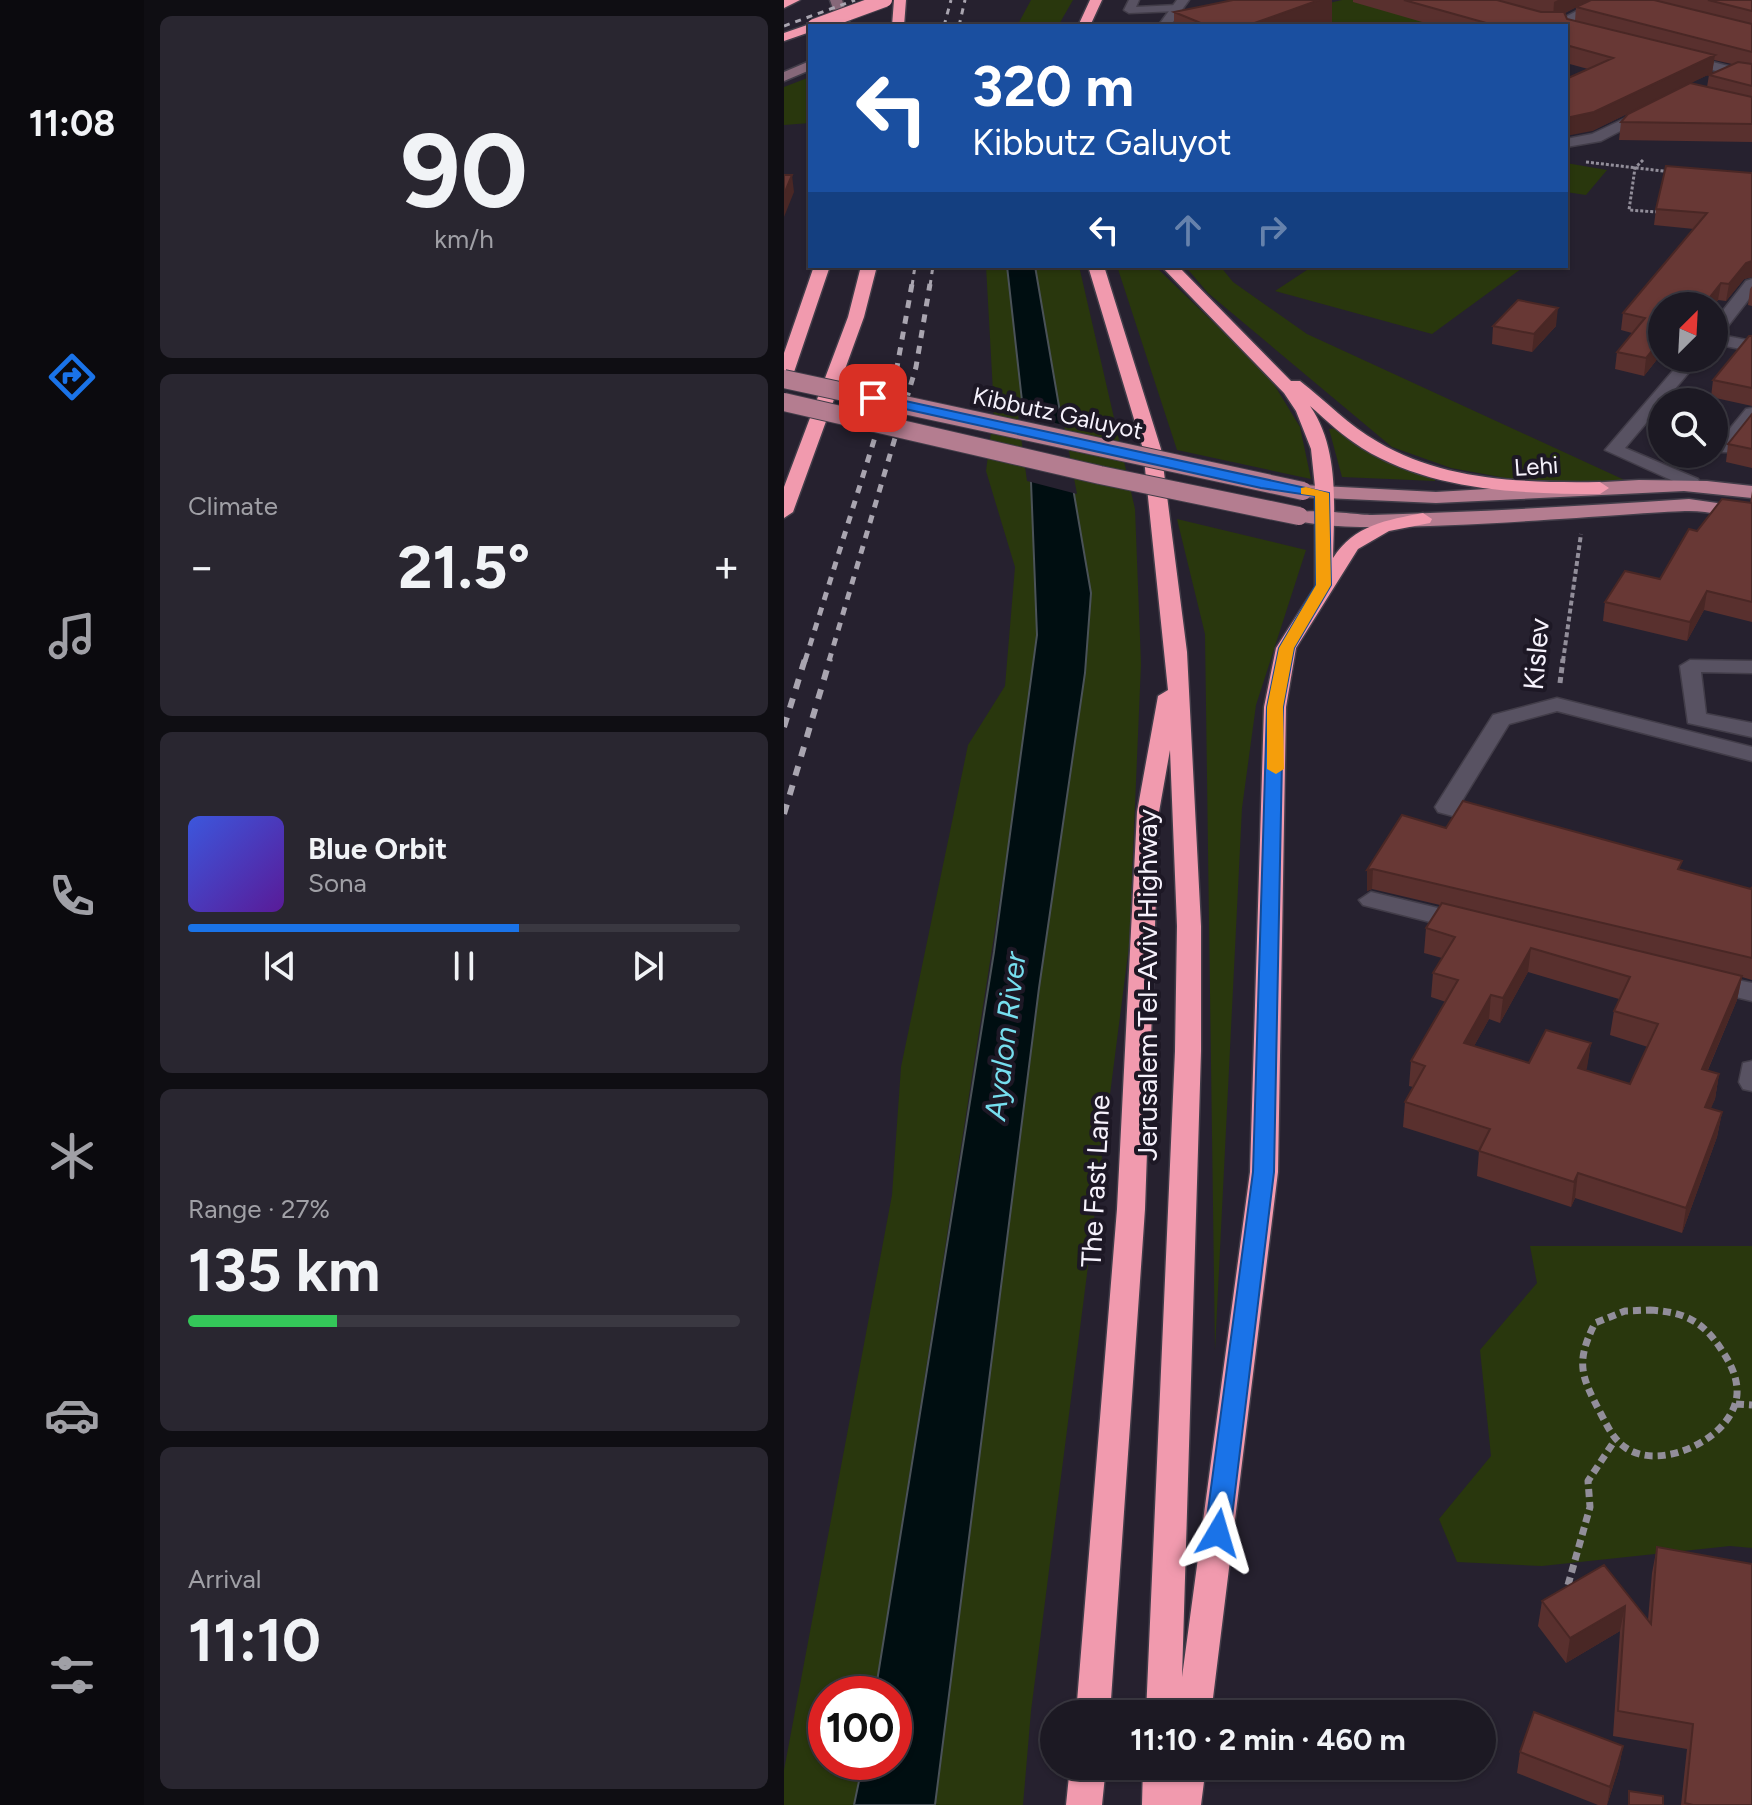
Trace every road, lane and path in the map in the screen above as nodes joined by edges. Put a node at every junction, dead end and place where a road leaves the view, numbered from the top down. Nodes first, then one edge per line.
1 (794, 0) edge
2 (836, 0) edge
3 (885, 0) edge
4 (900, 0) edge
5 (1134, 0) edge
6 (1611, 0) edge
7 (784, 4) edge
8 (1630, 4) edge
9 (1094, 5) edge
10 (1173, 12) edge
11 (1539, 22) edge
12 (820, 24) edge
13 (844, 24) edge
14 (898, 24) edge
15 (1085, 24) edge
16 (1131, 24) edge
17 (1546, 24) edge
18 (1558, 24) edge
19 (808, 28) edge
20 (1568, 30) edge
21 (1581, 33) edge
22 (784, 37) edge
23 (1671, 56) edge
24 (1752, 65) edge
25 (808, 66) edge
26 (1731, 71) junction
27 (1752, 76) edge
28 (784, 77) edge
29 (1708, 83) edge
30 (1658, 108) edge
31 (1568, 143) edge
32 (1577, 159) dead end
33 (1643, 160) dead end
34 (1635, 168) junction
35 (1679, 173) edge
36 (1657, 212) edge
37 (821, 268) edge
38 (868, 268) edge
39 (1097, 268) edge
40 (1171, 268) edge
41 (1752, 284) edge
42 (807, 313) junction
43 (1728, 315) edge
44 (784, 334) edge
45 (1728, 342) edge
46 (1752, 346) edge
47 (1681, 372) edge
48 (785, 374) edge
49 (1277, 374) junction
50 (785, 401) edge
51 (1752, 413) edge
52 (1728, 442) edge
53 (1691, 483) junction
54 (1600, 488) junction
55 (1312, 492) junction
56 (1752, 492) edge
57 (1583, 509) junction
58 (784, 512) edge
59 (1752, 514) edge
60 (1423, 519) junction
61 (1323, 520) junction
62 (1323, 585) junction
63 (1177, 652) junction
64 (1752, 667) edge
65 (1557, 704) junction
66 (1696, 718) junction
67 (1752, 730) edge
68 (1680, 735) junction
69 (1752, 754) edge
70 (1507, 824) edge
71 (1371, 900) dead end
72 (1493, 930) edge
73 (1691, 978) edge
74 (1752, 992) edge
75 (1736, 1404) junction
76 (1752, 1405) edge
77 (1615, 1440) junction
78 (1568, 1585) edge
79 (1094, 1700) edge
80 (1164, 1700) edge
81 (1196, 1700) edge
82 (1087, 1780) edge
83 (1161, 1780) edge
84 (1186, 1780) edge
85 (1084, 1805) edge
86 (1160, 1805) edge
87 (1183, 1805) edge

1 - 7 highway
2 - 13 main road
3 - 12 highway, bridge
4 - 14 highway
5 - 10 lane
6 - 8 street
6 - 18 street
9 - 15 highway
10 - 16 lane
11 - 17 street
19 - 22 highway
20 - 21 street
23 - 26 street
24 - 26 street
25 - 28 main road
26 - 27 street
26 - 29 street
30 - 31 street
32 - 34 path
33 - 34 path
34 - 35 path
34 - 36 path
37 - 42 highway
38 - 58 highway
39 - 63 highway, Jerusalem Tel-Aviv Highway
40 - 49 highway
41 - 43 street
42 - 44 highway
42 - 48 highway
45 - 46 street
47 - 53 street
48 - 55 main road, Kibbutz Galuyot, bridge
49 - 54 highway
49 - 55 highway
50 - 61 main road, Kibbutz Galuyot, bridge
51 - 52 street
53 - 54 main road, Lehi
53 - 56 main road, Lehi
54 - 55 main road, Lehi
55 - 61 highway
57 - 59 main road, Lehi
57 - 60 main road, Lehi
57 - 65 path, Kislev
60 - 61 main road, Lehi
60 - 62 highway
61 - 62 highway
62 - 81 highway
63 - 79 highway, The Fast Lane
63 - 80 highway, Jerusalem Tel-Aviv Highway
64 - 66 street
65 - 68 street, Kislev
65 - 70 street
66 - 67 street
66 - 68 street
68 - 69 street, Kislev
71 - 72 street
73 - 74 street
75 - 76 path
75 - 77 path
75 - 77 path
77 - 78 path
82 - 85 highway
83 - 86 highway
84 - 87 highway

